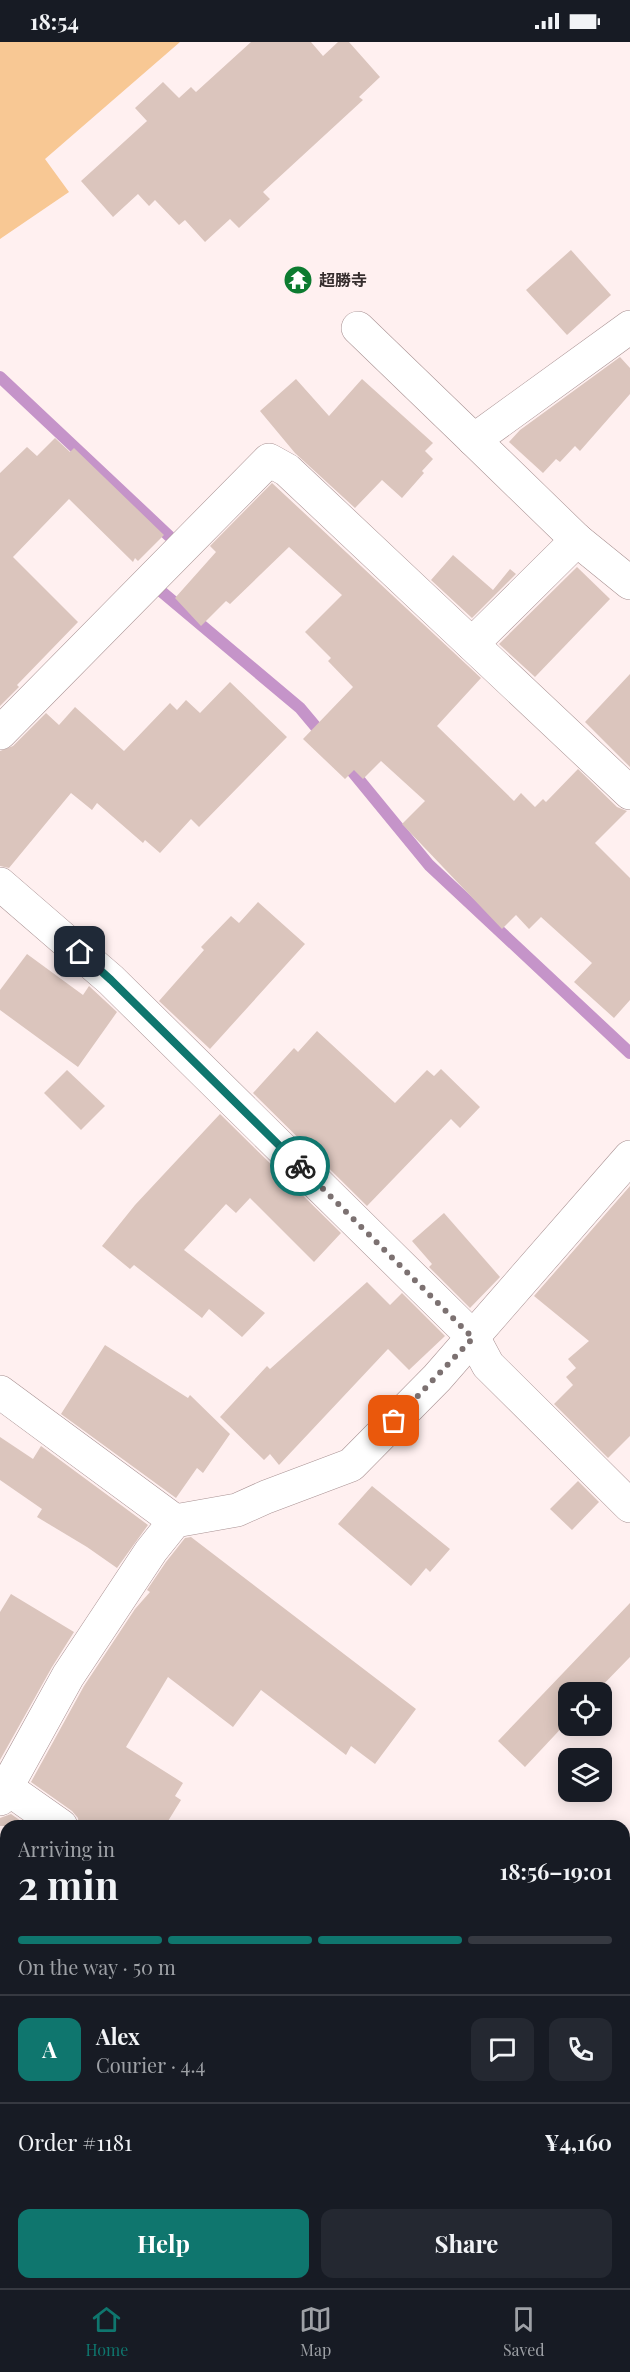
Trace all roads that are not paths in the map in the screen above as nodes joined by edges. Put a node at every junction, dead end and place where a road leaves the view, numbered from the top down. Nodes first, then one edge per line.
1 (630, 327) edge
2 (358, 328) dead end
3 (474, 440) junction
4 (577, 540) junction
5 (630, 583) edge
6 (472, 644) junction
7 (0, 733) edge
8 (630, 792) edge
9 (0, 884) edge
10 (630, 1157) edge
11 (473, 1338) junction
12 (0, 1392) edge
13 (630, 1506) edge
14 (175, 1521) junction
15 (2, 1790) edge
16 (51, 1820) edge

1 - 3 street
2 - 3 street
3 - 4 street
4 - 5 street
4 - 6 street
6 - 7 street
6 - 8 street
9 - 11 street
10 - 11 street
11 - 13 street
11 - 14 street
12 - 14 street
14 - 15 street
15 - 16 street

